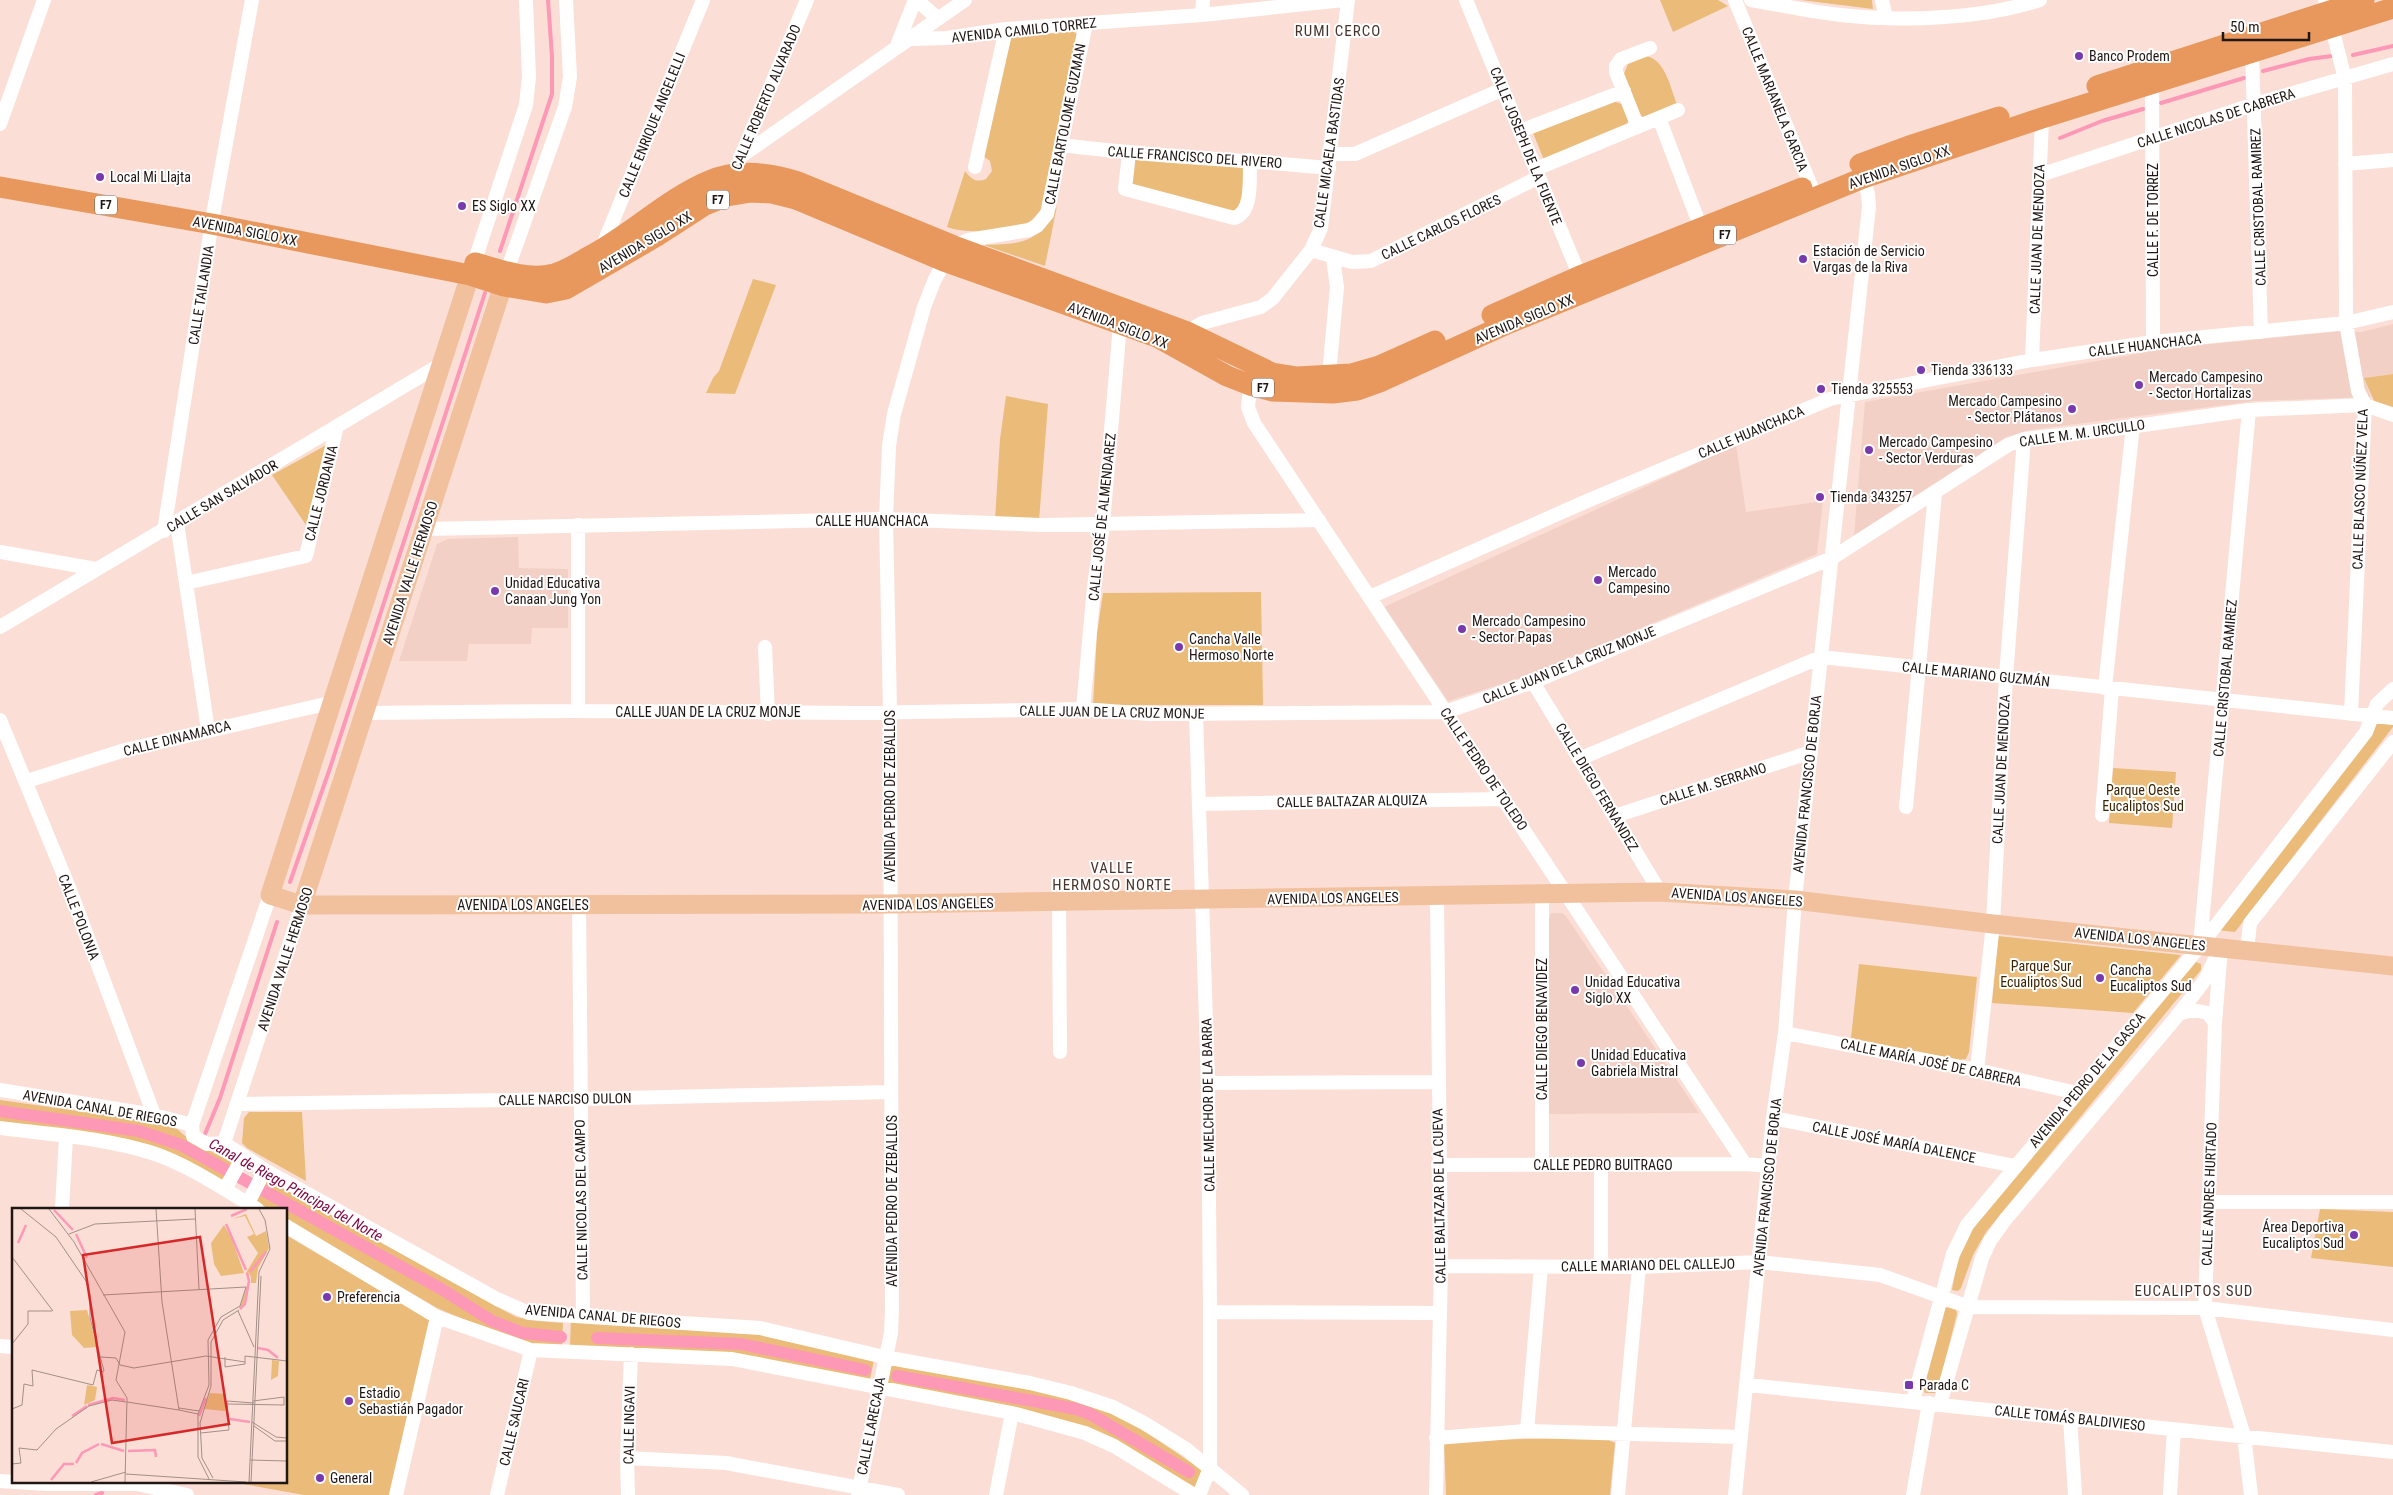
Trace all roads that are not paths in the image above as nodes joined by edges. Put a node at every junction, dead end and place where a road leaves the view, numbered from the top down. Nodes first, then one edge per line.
1 (44, 0) edge
2 (252, 0) edge
3 (526, 0) edge
4 (566, 0) edge
5 (704, 0) edge
6 (807, 0) edge
7 (916, 0) edge
8 (965, 0) edge
9 (1203, 0) edge
10 (1344, 0) edge
11 (1348, 0) edge
12 (1466, 0) edge
13 (1735, 0) edge
14 (1751, 0) edge
15 (1882, 0) edge
16 (2040, 0) edge
17 (2364, 0) edge
18 (2393, 8) edge
19 (2329, 13) edge
20 (1202, 15) junction
21 (1886, 18) junction
22 (938, 19) junction
23 (1086, 23) junction
24 (1006, 29) junction
25 (911, 39) junction
26 (896, 48) junction
27 (1650, 48) dead end
28 (2252, 53) junction
29 (2393, 64) edge
30 (2152, 76) junction
31 (2345, 79) junction
32 (1503, 89) junction
33 (1624, 91) junction
34 (2255, 104) junction
35 (1678, 110) dead end
36 (1659, 118) junction
37 (2042, 118) junction
38 (0, 124) edge
39 (1638, 127) junction
40 (1520, 131) junction
41 (2153, 139) junction
42 (1062, 145) junction
43 (1129, 154) junction
44 (1331, 154) junction
45 (1250, 160) junction
46 (2393, 160) edge
47 (2345, 164) junction
48 (975, 167) dead end
49 (1329, 168) junction
50 (1860, 172) junction
51 (0, 173) edge
52 (1537, 173) junction
53 (2040, 175) junction
54 (736, 176) junction
55 (0, 187) edge
56 (1813, 191) junction
57 (212, 219) junction
58 (1701, 228) junction
59 (1311, 250) junction
60 (600, 251) junction
61 (949, 253) junction
62 (1333, 258) junction
63 (472, 269) junction
64 (506, 279) junction
65 (1583, 284) junction
66 (2393, 312) edge
67 (1120, 324) junction
68 (2346, 324) junction
69 (2261, 332) junction
70 (1180, 339) junction
71 (2153, 342) junction
72 (2032, 360) junction
73 (443, 363) junction
74 (1330, 375) junction
75 (1252, 376) junction
76 (1849, 396) junction
77 (2365, 405) junction
78 (2249, 410) junction
79 (2393, 414) edge
80 (2133, 425) junction
81 (337, 426) junction
82 (2024, 438) junction
83 (1935, 493) junction
84 (886, 519) junction
85 (1319, 520) junction
86 (177, 523) junction
87 (1104, 524) junction
88 (578, 525) junction
89 (424, 530) junction
90 (164, 531) junction
91 (0, 552) edge
92 (1832, 558) junction
93 (96, 569) junction
94 (186, 583) junction
95 (1370, 597) junction
96 (0, 627) edge
97 (764, 647) dead end
98 (1821, 658) junction
99 (1919, 668) junction
100 (2006, 677) junction
101 (1533, 682) junction
102 (2109, 688) junction
103 (2393, 689) edge
104 (2223, 701) junction
105 (330, 703) junction
106 (1083, 709) junction
107 (578, 711) junction
108 (890, 711) junction
109 (1445, 712) junction
110 (364, 713) junction
111 (768, 714) junction
112 (1196, 714) junction
113 (2351, 714) junction
114 (2372, 716) junction
115 (2393, 718) edge
116 (0, 720) edge
117 (208, 730) junction
118 (2393, 742) edge
119 (1811, 752) junction
120 (1579, 759) junction
121 (27, 781) junction
122 (1504, 798) junction
123 (1200, 804) junction
124 (1906, 807) dead end
125 (2102, 815) dead end
126 (1615, 816) junction
127 (1566, 892) junction
128 (1660, 892) junction
129 (1542, 893) junction
130 (270, 895) junction
131 (1437, 896) junction
132 (1795, 900) junction
133 (1203, 901) junction
134 (1059, 902) junction
135 (890, 904) junction
136 (302, 905) junction
137 (579, 905) junction
138 (1993, 924) junction
139 (2200, 946) junction
140 (2221, 948) junction
141 (2247, 951) junction
142 (2393, 966) edge
143 (2178, 1014) junction
144 (2215, 1023) junction
145 (1785, 1032) junction
146 (1060, 1052) dead end
147 (1977, 1070) junction
148 (1438, 1082) junction
149 (1208, 1083) junction
150 (0, 1090) edge
151 (891, 1092) junction
152 (2077, 1093) junction
153 (580, 1099) junction
154 (238, 1104) junction
155 (154, 1115) junction
156 (1773, 1118) junction
157 (192, 1125) junction
158 (0, 1128) edge
159 (66, 1136) junction
160 (224, 1143) junction
161 (243, 1157) junction
162 (1746, 1164) junction
163 (1438, 1165) junction
164 (1542, 1165) junction
165 (1601, 1165) junction
166 (1768, 1166) junction
167 (2014, 1166) junction
168 (231, 1180) junction
169 (250, 1195) edge
170 (2209, 1202) junction
171 (2393, 1202) edge
172 (62, 1208) edge
173 (281, 1208) edge
174 (288, 1211) edge
175 (288, 1227) edge
176 (1759, 1262) junction
177 (1441, 1266) junction
178 (1541, 1267) junction
179 (1601, 1267) junction
180 (1639, 1267) junction
181 (1940, 1298) junction
182 (1969, 1307) junction
183 (2205, 1308) junction
184 (1210, 1312) junction
185 (1439, 1313) junction
186 (583, 1315) junction
187 (437, 1317) junction
188 (2393, 1330) edge
189 (531, 1350) junction
190 (630, 1354) junction
191 (884, 1357) junction
192 (1748, 1385) junction
193 (879, 1387) junction
194 (1913, 1402) junction
195 (1935, 1404) junction
196 (1012, 1413) junction
197 (2070, 1418) junction
198 (2174, 1429) junction
199 (1527, 1431) junction
200 (1624, 1435) junction
201 (2244, 1436) junction
202 (1741, 1437) junction
203 (1436, 1438) junction
204 (2393, 1452) edge
205 (627, 1458) junction
206 (1210, 1468) junction
207 (0, 1481) edge
208 (47, 1487) edge
209 (136, 1487) edge
210 (67, 1490) edge
211 (858, 1492) edge
212 (187, 1495) edge
213 (396, 1495) edge
214 (497, 1495) edge
215 (628, 1495) edge
216 (898, 1495) edge
217 (996, 1495) edge
218 (1194, 1495) edge
219 (1199, 1495) edge
220 (1242, 1495) edge
221 (1436, 1495) edge
222 (1618, 1495) edge
223 (1735, 1495) edge
224 (1914, 1495) edge
225 (2075, 1495) edge
226 (2170, 1495) edge
227 (2251, 1495) edge

1 - 38 street
2 - 57 street, CALLE TAILANDIA
3 - 63 street
4 - 64 street, AVENIDA VALLE HERMOSO
5 - 60 street, CALLE ENRIQUE ANGELELLI
6 - 54 street, CALLE ROBERTO ALVARADO
7 - 22 street
7 - 26 street
8 - 22 street
9 - 20 street
10 - 20 street, AVENIDA CAMILO TORREZ
11 - 44 street, CALLE MICAELA BASTIDAS
12 - 32 street, CALLE JOSEPH DE LA FUENTE
13 - 56 street, CALLE MARIANELA GARCIA
14 - 21 street
15 - 21 street
16 - 21 street
17 - 19 highway, AVENIDA SIGLO XX
18 - 19 highway, AVENIDA SIGLO XX
19 - 28 highway, AVENIDA SIGLO XX
19 - 30 highway, AVENIDA SIGLO XX
19 - 31 street, CALLE BLASCO NÚÑEZ VELA
20 - 23 street, AVENIDA CAMILO TORREZ
22 - 25 street
23 - 24 street, AVENIDA CAMILO TORREZ
23 - 42 street, CALLE BARTOLOME GUZMAN
24 - 25 street, AVENIDA CAMILO TORREZ
24 - 48 street
25 - 26 street, AVENIDA CAMILO TORREZ
26 - 54 street, AVENIDA CAMILO TORREZ
27 - 33 street
28 - 30 highway, AVENIDA SIGLO XX
28 - 34 street, CALLE CRISTOBAL RAMIREZ
29 - 31 street, CALLE NICOLAS DE CABRERA
30 - 37 highway, AVENIDA SIGLO XX
30 - 41 street, CALLE F. DE TORREZ
30 - 50 highway, AVENIDA SIGLO XX
31 - 34 street, CALLE NICOLAS DE CABRERA
31 - 47 street, CALLE BLASCO NÚÑEZ VELA
32 - 40 street, CALLE JOSEPH DE LA FUENTE
32 - 44 street
33 - 39 street
33 - 40 street
34 - 41 street, CALLE NICOLAS DE CABRERA
34 - 69 street, CALLE CRISTOBAL RAMIREZ
35 - 36 street, CALLE CARLOS FLORES
36 - 39 street, CALLE CARLOS FLORES
36 - 58 street
37 - 50 highway, AVENIDA SIGLO XX
37 - 53 street, CALLE JUAN DE MENDOZA
39 - 52 street, CALLE CARLOS FLORES
40 - 52 street, CALLE JOSEPH DE LA FUENTE
41 - 53 street, CALLE NICOLAS DE CABRERA
41 - 71 street, CALLE F. DE TORREZ
42 - 43 street, CALLE FRANCISCO DEL RIVERO
42 - 61 street, CALLE BARTOLOME GUZMAN
43 - 45 street, CALLE FRANCISCO DEL RIVERO
43 - 45 street
44 - 49 street, CALLE MICAELA BASTIDAS
45 - 49 street, CALLE FRANCISCO DEL RIVERO
46 - 47 street
47 - 68 street, CALLE BLASCO NÚÑEZ VELA
49 - 59 street, CALLE MICAELA BASTIDAS
50 - 56 highway, AVENIDA SIGLO XX / F7
50 - 76 street, AVENIDA FRANCISCO DE BORJA
51 - 57 highway, AVENIDA SIGLO XX / F7
52 - 62 street, CALLE CARLOS FLORES
52 - 65 street, CALLE JOSEPH DE LA FUENTE
53 - 72 street, CALLE JUAN DE MENDOZA
54 - 60 highway, AVENIDA SIGLO XX / F7
54 - 61 highway, AVENIDA SIGLO XX / F7
54 - 64 highway, AVENIDA SIGLO XX / F7
55 - 57 highway, AVENIDA SIGLO XX / F7
56 - 58 highway, AVENIDA SIGLO XX / F7
56 - 65 highway, AVENIDA SIGLO XX / F7
57 - 63 highway, AVENIDA SIGLO XX / F7
57 - 90 street, CALLE TAILANDIA
58 - 65 highway, AVENIDA SIGLO XX / F7
59 - 62 street, CALLE CARLOS FLORES
59 - 70 street, CALLE MICAELA BASTIDAS
60 - 64 highway, AVENIDA SIGLO XX / F7
61 - 67 highway, AVENIDA SIGLO XX / F7
61 - 70 highway, AVENIDA SIGLO XX / F7
61 - 84 street, AVENIDA PEDRO DE ZEBALLOS
62 - 74 street
63 - 64 highway, AVENIDA SIGLO XX / F7
63 - 73 main road
64 - 89 main road, AVENIDA VALLE HERMOSO
65 - 74 highway, AVENIDA SIGLO XX / F7
65 - 75 highway, AVENIDA SIGLO XX / F7
66 - 68 street, CALLE HUANCHACA
67 - 70 highway, AVENIDA SIGLO XX / F7
67 - 87 street, CALLE JOSÉ DE ALMENDAREZ
68 - 69 street, CALLE HUANCHACA
68 - 77 street, CALLE BLASCO NÚÑEZ VELA
69 - 71 street, CALLE HUANCHACA
70 - 75 highway, AVENIDA SIGLO XX / F7
71 - 72 street, CALLE HUANCHACA
72 - 76 street, CALLE HUANCHACA
73 - 81 street, CALLE SAN SALVADOR
73 - 105 main road
74 - 75 highway, AVENIDA SIGLO XX / F7
75 - 85 street, CALLE PEDRO DE TOLEDO
76 - 92 street, AVENIDA FRANCISCO DE BORJA
76 - 95 street, CALLE HUANCHACA
77 - 78 street, CALLE M. M. URCULLO
77 - 79 street, CALLE M. M. URCULLO
77 - 113 street, CALLE BLASCO NÚÑEZ VELA
78 - 80 street, CALLE M. M. URCULLO
78 - 104 street, CALLE CRISTOBAL RAMIREZ
80 - 82 street, CALLE M. M. URCULLO
80 - 102 street
81 - 86 street, CALLE SAN SALVADOR
81 - 94 street, CALLE JORDANIA
82 - 83 street, CALLE M. M. URCULLO
82 - 100 street, CALLE JUAN DE MENDOZA
83 - 92 street, CALLE M. M. URCULLO
83 - 99 street
84 - 87 street, CALLE HUANCHACA
84 - 88 street, CALLE HUANCHACA
84 - 108 street, AVENIDA PEDRO DE ZEBALLOS
85 - 87 street, CALLE HUANCHACA
85 - 95 street, CALLE PEDRO DE TOLEDO
86 - 90 street, CALLE SAN SALVADOR
86 - 94 street
87 - 106 street, CALLE JOSÉ DE ALMENDAREZ
88 - 89 street, CALLE HUANCHACA
88 - 107 street
89 - 110 main road, AVENIDA VALLE HERMOSO
90 - 93 street, CALLE SAN SALVADOR
91 - 93 street
92 - 98 street, AVENIDA FRANCISCO DE BORJA
92 - 101 street, CALLE JUAN DE LA CRUZ MONJE
93 - 96 street, CALLE SAN SALVADOR
94 - 117 street
95 - 109 street, CALLE PEDRO DE TOLEDO
97 - 111 street
98 - 99 street, CALLE MARIANO GUZMÁN
98 - 119 street, AVENIDA FRANCISCO DE BORJA
98 - 120 street, CALLE MARIANO GUZMÁN
99 - 100 street, CALLE MARIANO GUZMÁN
99 - 124 street
100 - 102 street, CALLE MARIANO GUZMÁN
100 - 138 street, CALLE JUAN DE MENDOZA
101 - 109 street, CALLE JUAN DE LA CRUZ MONJE
101 - 120 street, CALLE DIEGO FERNANDEZ
102 - 104 street, CALLE MARIANO GUZMÁN
102 - 125 street
103 - 114 street, AVENIDA PEDRO DE LA GASCA
104 - 113 street, CALLE MARIANO GUZMÁN
104 - 139 street, CALLE CRISTOBAL RAMIREZ
105 - 117 street, CALLE DINAMARCA
105 - 130 main road
106 - 108 street, CALLE JUAN DE LA CRUZ MONJE
106 - 112 street, CALLE JUAN DE LA CRUZ MONJE
107 - 110 street, CALLE JUAN DE LA CRUZ MONJE
107 - 111 street, CALLE JUAN DE LA CRUZ MONJE
108 - 111 street, CALLE JUAN DE LA CRUZ MONJE
108 - 135 street, AVENIDA PEDRO DE ZEBALLOS
109 - 112 street, CALLE JUAN DE LA CRUZ MONJE
109 - 122 street, CALLE PEDRO DE TOLEDO
110 - 136 main road, AVENIDA VALLE HERMOSO
112 - 123 street, CALLE MELCHOR DE LA BARRA
113 - 114 street, CALLE MARIANO GUZMÁN
114 - 115 street, CALLE MARIANO GUZMÁN
114 - 139 street, AVENIDA PEDRO DE LA GASCA
116 - 121 street, CALLE POLONIA
117 - 121 street, CALLE DINAMARCA
118 - 141 street
119 - 126 street, CALLE M. SERRANO
119 - 132 street, AVENIDA FRANCISCO DE BORJA
120 - 126 street, CALLE DIEGO FERNANDEZ
121 - 155 street, CALLE POLONIA
122 - 123 street, CALLE BALTAZAR ALQUIZA
122 - 127 street, CALLE PEDRO DE TOLEDO
123 - 133 street, CALLE MELCHOR DE LA BARRA
126 - 128 street, CALLE DIEGO FERNANDEZ
127 - 128 main road, AVENIDA LOS ANGELES
127 - 129 main road, AVENIDA LOS ANGELES
127 - 162 street, CALLE PEDRO DE TOLEDO
128 - 132 main road, AVENIDA LOS ANGELES
129 - 131 main road, AVENIDA LOS ANGELES
129 - 164 street, CALLE DIEGO BENAVIDEZ
130 - 136 main road, AVENIDA LOS ANGELES
130 - 157 street
131 - 133 main road, AVENIDA LOS ANGELES
131 - 148 street, CALLE BALTAZAR DE LA CUEVA
132 - 138 main road, AVENIDA LOS ANGELES
132 - 145 street, AVENIDA FRANCISCO DE BORJA
133 - 134 main road, AVENIDA LOS ANGELES
133 - 149 street, CALLE MELCHOR DE LA BARRA
134 - 135 main road, AVENIDA LOS ANGELES
134 - 146 street
135 - 137 main road, AVENIDA LOS ANGELES
135 - 151 street, AVENIDA PEDRO DE ZEBALLOS
136 - 137 main road, AVENIDA LOS ANGELES
136 - 154 street, AVENIDA VALLE HERMOSO
137 - 153 street, CALLE NICOLAS DEL CAMPO
138 - 139 main road, AVENIDA LOS ANGELES
138 - 147 street, CALLE JUAN DE MENDOZA
139 - 140 main road, AVENIDA LOS ANGELES
139 - 152 street, AVENIDA PEDRO DE LA GASCA
140 - 141 main road, AVENIDA LOS ANGELES
140 - 143 street, AVENIDA PEDRO DE LA GASCA
140 - 144 street, CALLE ANDRES HURTADO
141 - 142 main road, AVENIDA LOS ANGELES
143 - 144 street
143 - 182 street, AVENIDA PEDRO DE LA GASCA
144 - 170 street, CALLE ANDRES HURTADO
145 - 147 street, CALLE MARÍA JOSÉ DE CABRERA
145 - 156 street, AVENIDA FRANCISCO DE BORJA
147 - 152 street, CALLE MARÍA JOSÉ DE CABRERA
148 - 149 street
148 - 163 street, CALLE BALTAZAR DE LA CUEVA
149 - 184 street, CALLE MELCHOR DE LA BARRA
150 - 155 street, AVENIDA CANAL DE RIEGOS
151 - 153 street, CALLE NARCISO DULON
151 - 191 street, AVENIDA PEDRO DE ZEBALLOS
152 - 167 street, AVENIDA PEDRO DE LA GASCA
153 - 154 street, CALLE NARCISO DULON
153 - 186 street, CALLE NICOLAS DEL CAMPO
154 - 160 street, AVENIDA VALLE HERMOSO
155 - 157 street, AVENIDA CANAL DE RIEGOS
156 - 166 street, AVENIDA FRANCISCO DE BORJA
156 - 167 street, CALLE JOSÉ MARÍA DALENCE
157 - 160 street, AVENIDA CANAL DE RIEGOS
158 - 159 street, AVENIDA CANAL DE RIEGOS
159 - 168 street, AVENIDA CANAL DE RIEGOS
159 - 172 street
160 - 161 street, AVENIDA CANAL DE RIEGOS
161 - 168 street
161 - 169 street, AVENIDA CANAL DE RIEGOS
162 - 165 street, CALLE PEDRO BUITRAGO
162 - 166 street, CALLE PEDRO BUITRAGO
163 - 164 street, CALLE PEDRO BUITRAGO
163 - 177 street, CALLE BALTAZAR DE LA CUEVA
164 - 165 street, CALLE PEDRO BUITRAGO
165 - 179 street
166 - 176 street, AVENIDA FRANCISCO DE BORJA
167 - 181 street, AVENIDA PEDRO DE LA GASCA
168 - 169 street, AVENIDA CANAL DE RIEGOS
169 - 173 street, AVENIDA CANAL DE RIEGOS
170 - 171 street
170 - 183 street, CALLE ANDRES HURTADO
174 - 186 street, AVENIDA CANAL DE RIEGOS
175 - 187 street
176 - 180 street, CALLE MARIANO DEL CALLEJO
176 - 181 street, CALLE MARIANO DEL CALLEJO
176 - 192 street, AVENIDA FRANCISCO DE BORJA
177 - 178 street, CALLE MARIANO DEL CALLEJO
177 - 185 street, CALLE BALTAZAR DE LA CUEVA
178 - 179 street, CALLE MARIANO DEL CALLEJO
178 - 199 street
179 - 180 street, CALLE MARIANO DEL CALLEJO
180 - 200 street
181 - 182 street, CALLE MARIANO DEL CALLEJO
181 - 194 street, AVENIDA PEDRO DE LA GASCA
182 - 183 street, CALLE MARIANO DEL CALLEJO
182 - 195 street, AVENIDA PEDRO DE LA GASCA
183 - 188 street, CALLE MARIANO DEL CALLEJO
183 - 201 street, CALLE ANDRES HURTADO
184 - 185 street
184 - 206 street, CALLE MELCHOR DE LA BARRA
185 - 203 street, CALLE BALTAZAR DE LA CUEVA
186 - 191 street, AVENIDA CANAL DE RIEGOS
187 - 189 street
187 - 213 street
189 - 190 street
189 - 214 street, CALLE SAUCARI
190 - 193 street
190 - 205 street, CALLE INGAVI
191 - 193 street, CALLE LARECAJA
191 - 206 street, AVENIDA CANAL DE RIEGOS
192 - 194 street, CALLE TOMÁS BALDIVIESO
192 - 202 street, AVENIDA FRANCISCO DE BORJA
193 - 196 street
193 - 211 street, CALLE LARECAJA
194 - 195 street, CALLE TOMÁS BALDIVIESO
195 - 197 street, CALLE TOMÁS BALDIVIESO
195 - 224 street, AVENIDA PEDRO DE LA GASCA
196 - 217 street
196 - 218 street
197 - 198 street, CALLE TOMÁS BALDIVIESO
197 - 225 street
198 - 201 street, CALLE TOMÁS BALDIVIESO
198 - 226 street
199 - 200 street
199 - 203 street
200 - 202 street
200 - 222 street
201 - 204 street, CALLE TOMÁS BALDIVIESO
201 - 227 street, CALLE ANDRES HURTADO
202 - 223 street, AVENIDA FRANCISCO DE BORJA
203 - 221 street, CALLE BALTAZAR DE LA CUEVA
205 - 211 street
205 - 215 street, CALLE INGAVI
206 - 219 street, CALLE MELCHOR DE LA BARRA
206 - 220 street, AVENIDA CANAL DE RIEGOS
207 - 208 street
208 - 210 street
209 - 210 street
209 - 212 street
211 - 216 street

